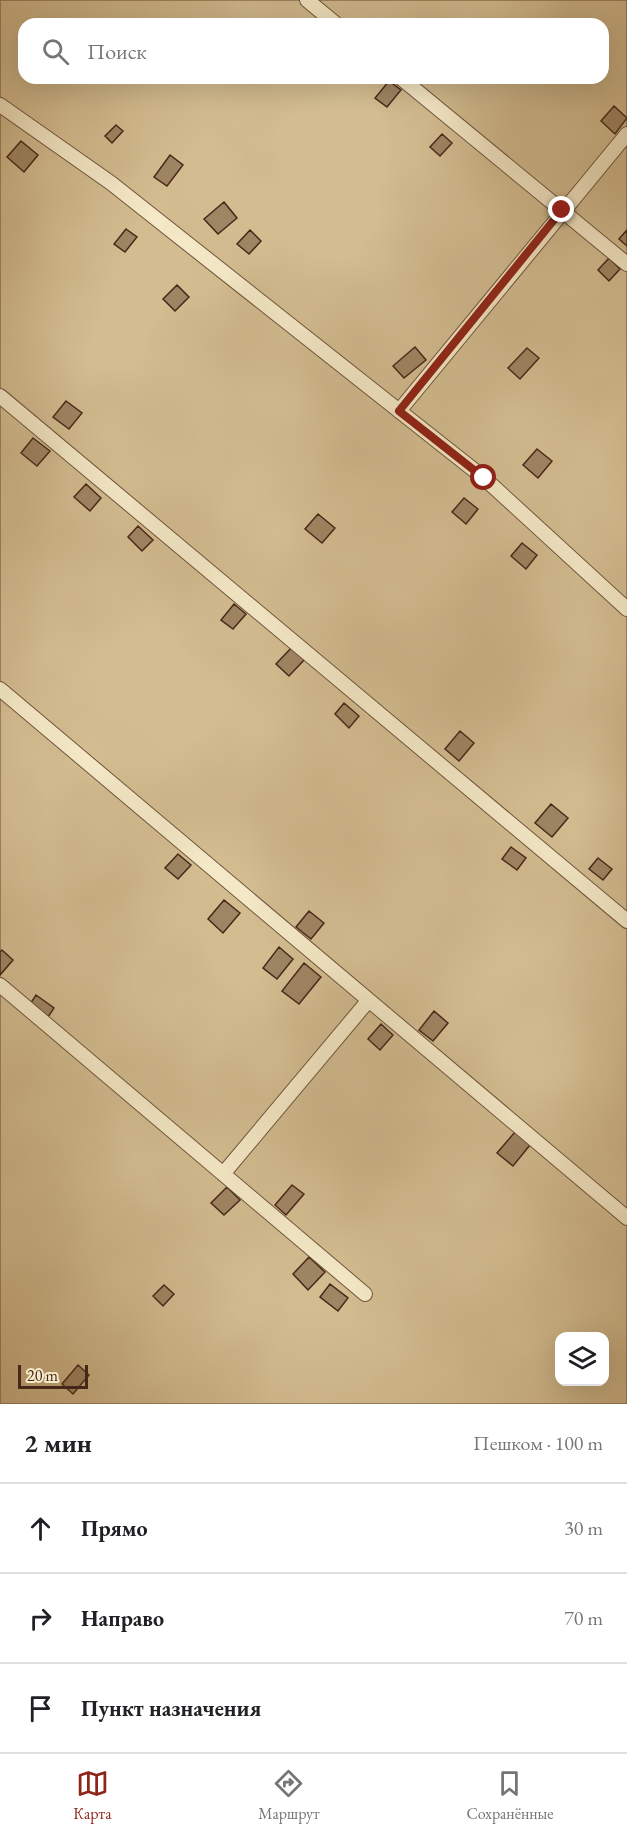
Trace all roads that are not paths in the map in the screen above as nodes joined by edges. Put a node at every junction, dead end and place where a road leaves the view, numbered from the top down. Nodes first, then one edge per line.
1 (307, 0) edge
2 (329, 18) edge
3 (408, 84) edge
4 (0, 105) edge
5 (627, 134) edge
6 (562, 210) junction
7 (627, 264) edge
8 (0, 396) edge
9 (399, 411) junction
10 (627, 609) edge
11 (0, 689) edge
12 (627, 921) edge
13 (0, 985) edge
14 (368, 1001) junction
15 (223, 1174) junction
16 (627, 1218) edge
17 (365, 1294) dead end

1 - 2 lane
3 - 6 lane
4 - 9 lane
5 - 6 lane
6 - 7 lane
6 - 9 lane
8 - 12 lane
9 - 10 lane
11 - 14 lane
13 - 15 lane
14 - 15 lane
14 - 16 lane
15 - 17 lane

